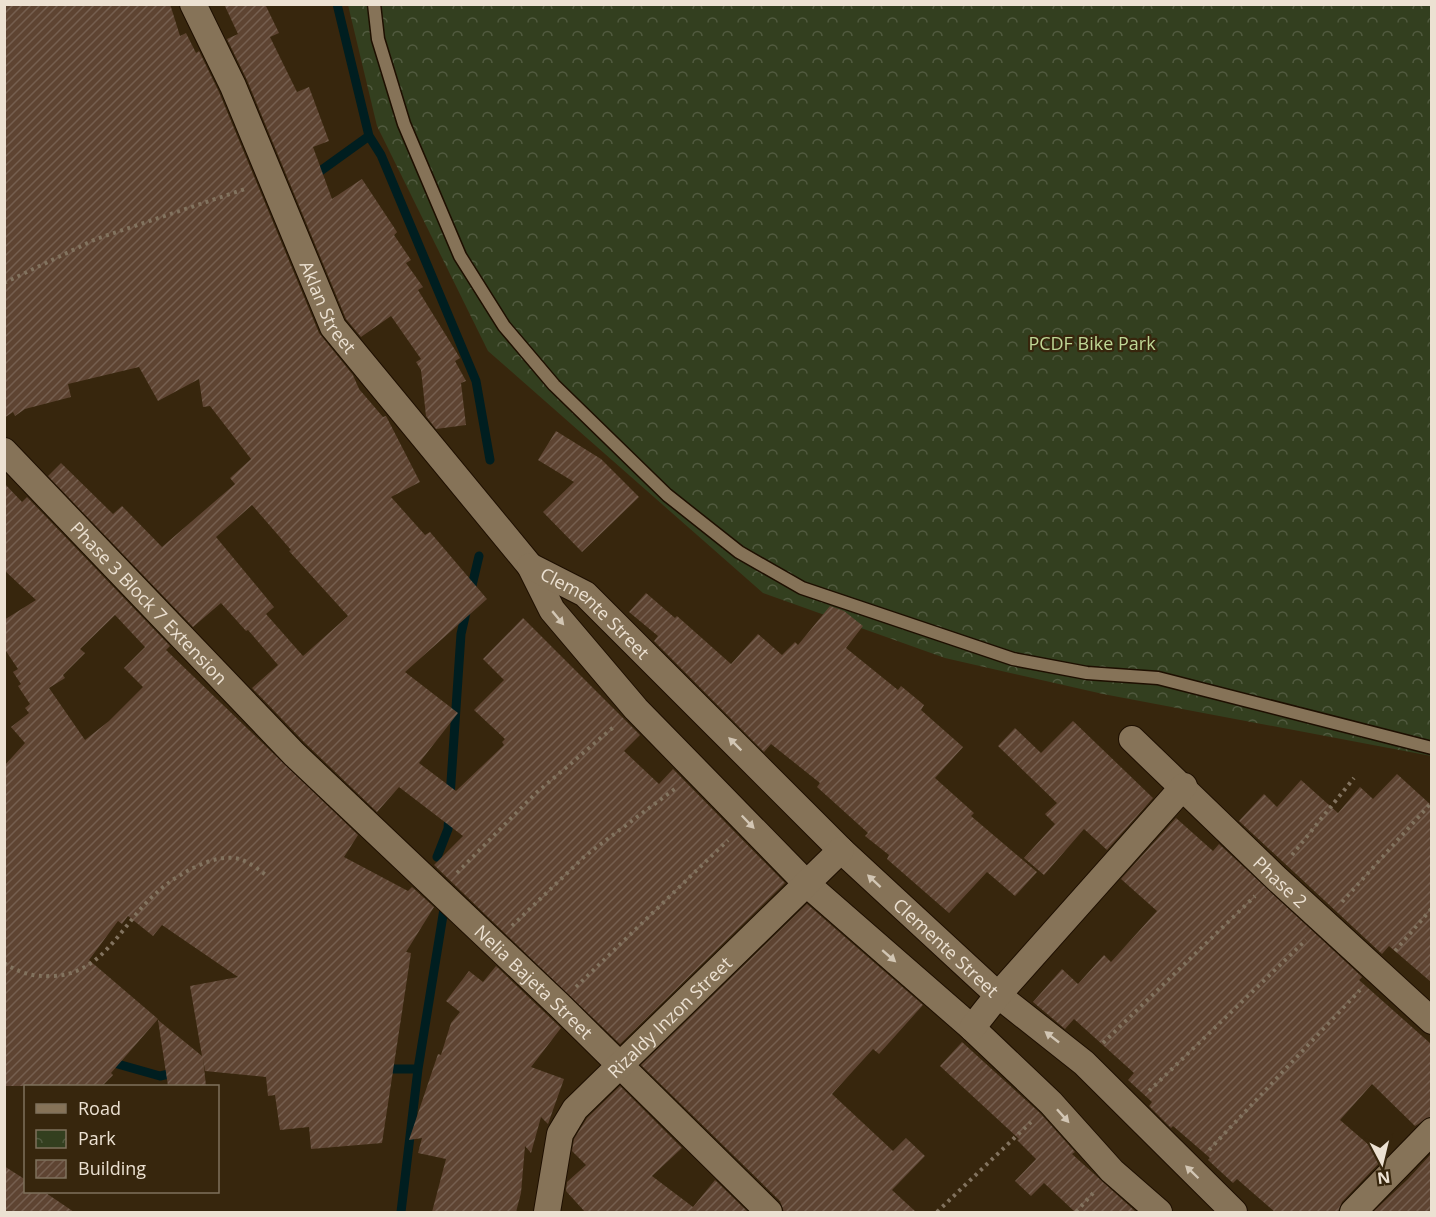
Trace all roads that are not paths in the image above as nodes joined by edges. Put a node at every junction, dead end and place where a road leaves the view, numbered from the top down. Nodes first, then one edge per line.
1 (193, 4) edge
2 (374, 4) edge
3 (4, 451) edge
4 (530, 566) junction
5 (1132, 739) dead end
6 (1431, 748) edge
7 (294, 754) joint
8 (1184, 786) junction
9 (841, 850) junction
10 (808, 885) junction
11 (998, 995) junction
12 (1431, 1021) edge
13 (972, 1028) junction
14 (618, 1065) junction
15 (1431, 1131) edge
16 (547, 1212) edge
17 (769, 1212) edge
18 (1159, 1212) edge
19 (1234, 1212) edge
20 (1353, 1212) edge

1 - 4 street, Aklan Street
2 - 6 lane
3 - 7 street, Phase 3 Block 7 Extension
9 -> 4 street, Clemente Street
4 -> 10 street, Clemente Street
5 - 8 street, Phase 2
7 - 14 street, Nelia Bajeta Street
8 - 11 street
8 - 12 street, Phase 2
9 - 10 street, Rizaldy Inzon Street
11 -> 9 street, Clemente Street
10 -> 13 street, Clemente Street
10 - 14 street, Rizaldy Inzon Street
11 - 13 street
19 -> 11 street, Clemente Street
13 -> 18 street, Clemente Street
14 - 16 street, Rizaldy Inzon Street
14 - 17 street, Nelia Bajeta Street
15 - 20 street

